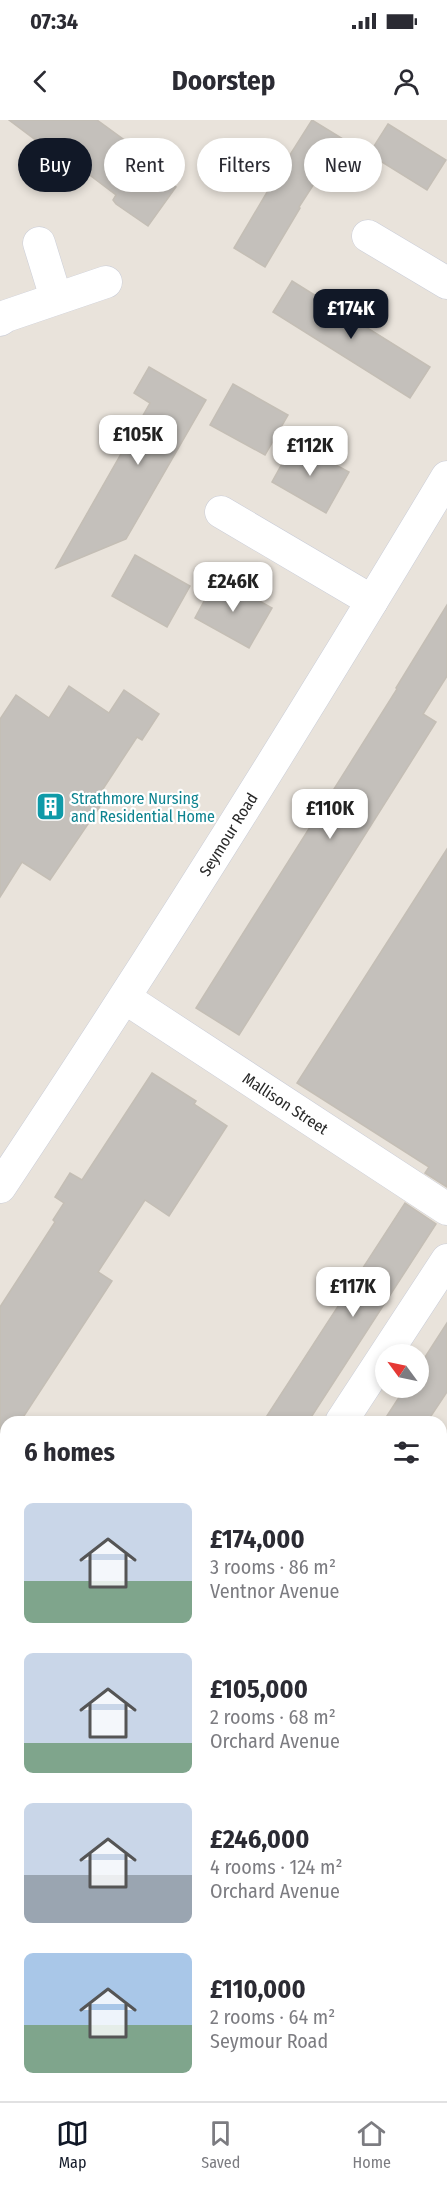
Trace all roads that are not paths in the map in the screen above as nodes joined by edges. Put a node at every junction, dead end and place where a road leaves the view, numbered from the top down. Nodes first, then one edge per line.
1 (368, 236) dead end
2 (39, 243) dead end
3 (105, 282) dead end
4 (447, 284) edge
5 (56, 298) junction
6 (0, 321) edge
7 (447, 477) edge
8 (221, 512) dead end
9 (372, 601) junction
10 (125, 998) junction
11 (4, 1172) edge
12 (447, 1209) edge
13 (447, 1260) edge
14 (345, 1416) edge

1 - 4 street
2 - 5 street
3 - 5 street
5 - 6 street
7 - 9 street, Seymour Road
8 - 9 street
9 - 10 street, Seymour Road
10 - 11 street, Seymour Road
10 - 12 street, Mallison Street
13 - 14 street

